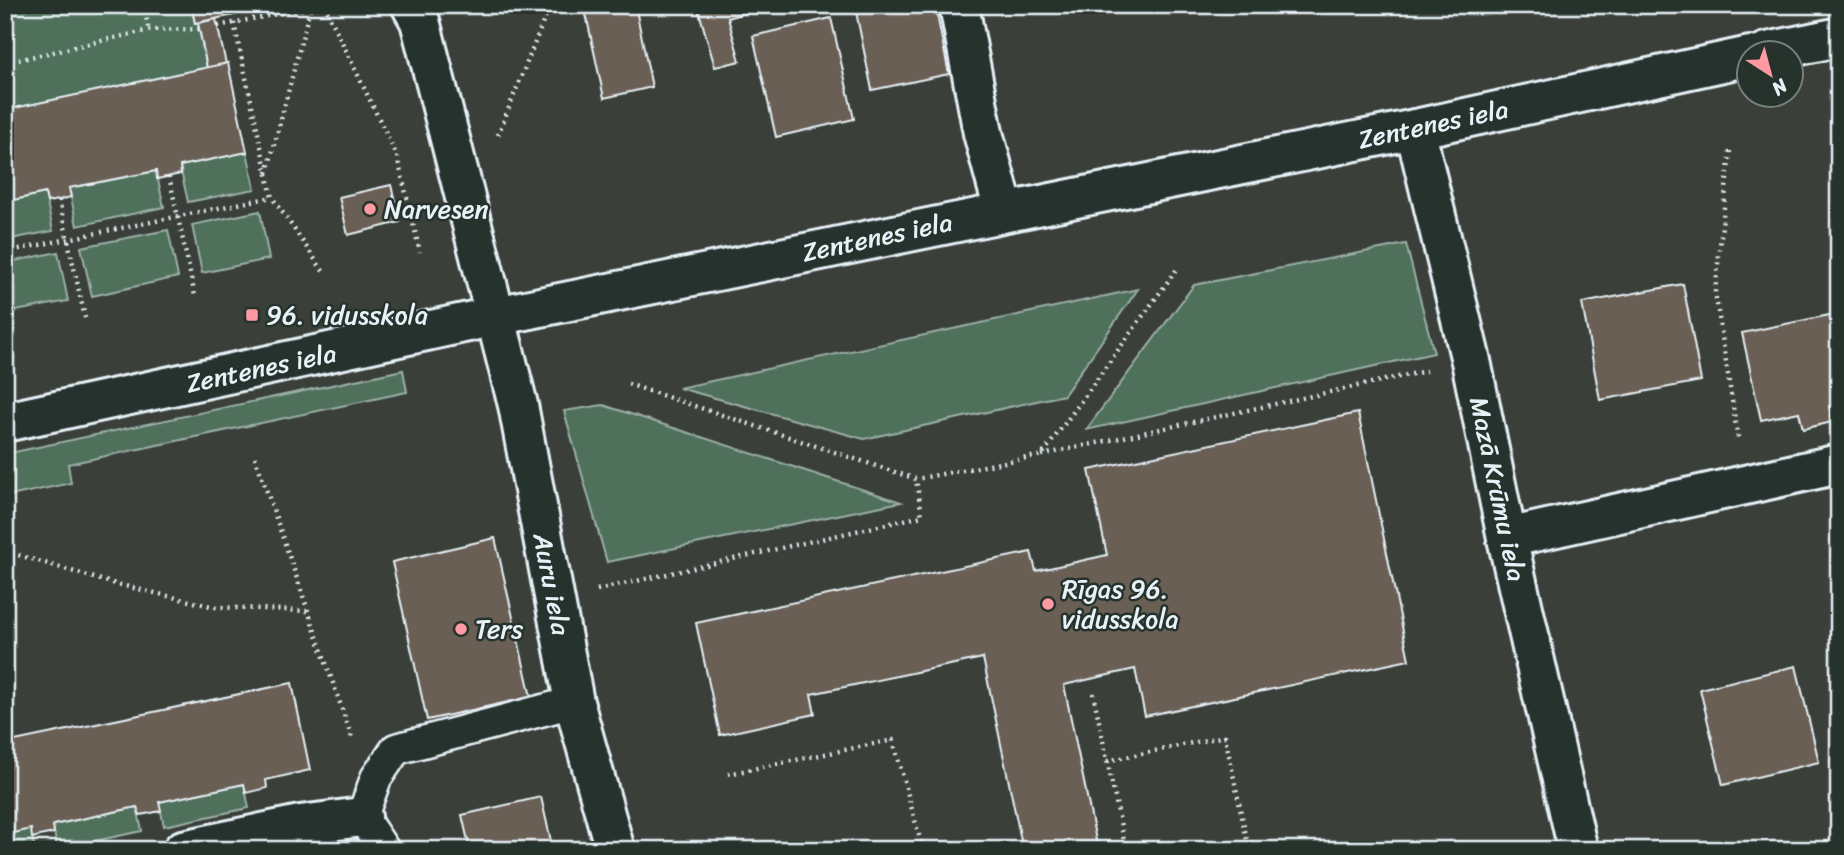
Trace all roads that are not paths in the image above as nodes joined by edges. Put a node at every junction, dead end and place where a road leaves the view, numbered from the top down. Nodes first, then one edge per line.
1 (411, 5) edge
2 (959, 5) edge
3 (1839, 37) edge
4 (1806, 44) edge
5 (1736, 59) edge
6 (1415, 129) junction
7 (1004, 211) junction
8 (496, 316) junction
9 (5, 422) edge
10 (1838, 464) edge
11 (1507, 538) junction
12 (574, 702) junction
13 (362, 817) junction
14 (183, 850) edge
15 (384, 850) edge
16 (615, 850) edge
17 (1578, 850) edge

1 - 8 street, Auru iela
2 - 7 street
3 - 4 street
5 - 6 street, Zentenes iela
6 - 7 street, Zentenes iela
6 - 11 street, Mazā Krūmu iela
7 - 8 street, Zentenes iela
8 - 9 street, Zentenes iela
8 - 12 street, Auru iela
10 - 11 street
11 - 17 street, Mazā Krūmu iela
12 - 13 lane
12 - 16 street, Auru iela
13 - 14 street
13 - 15 lane

